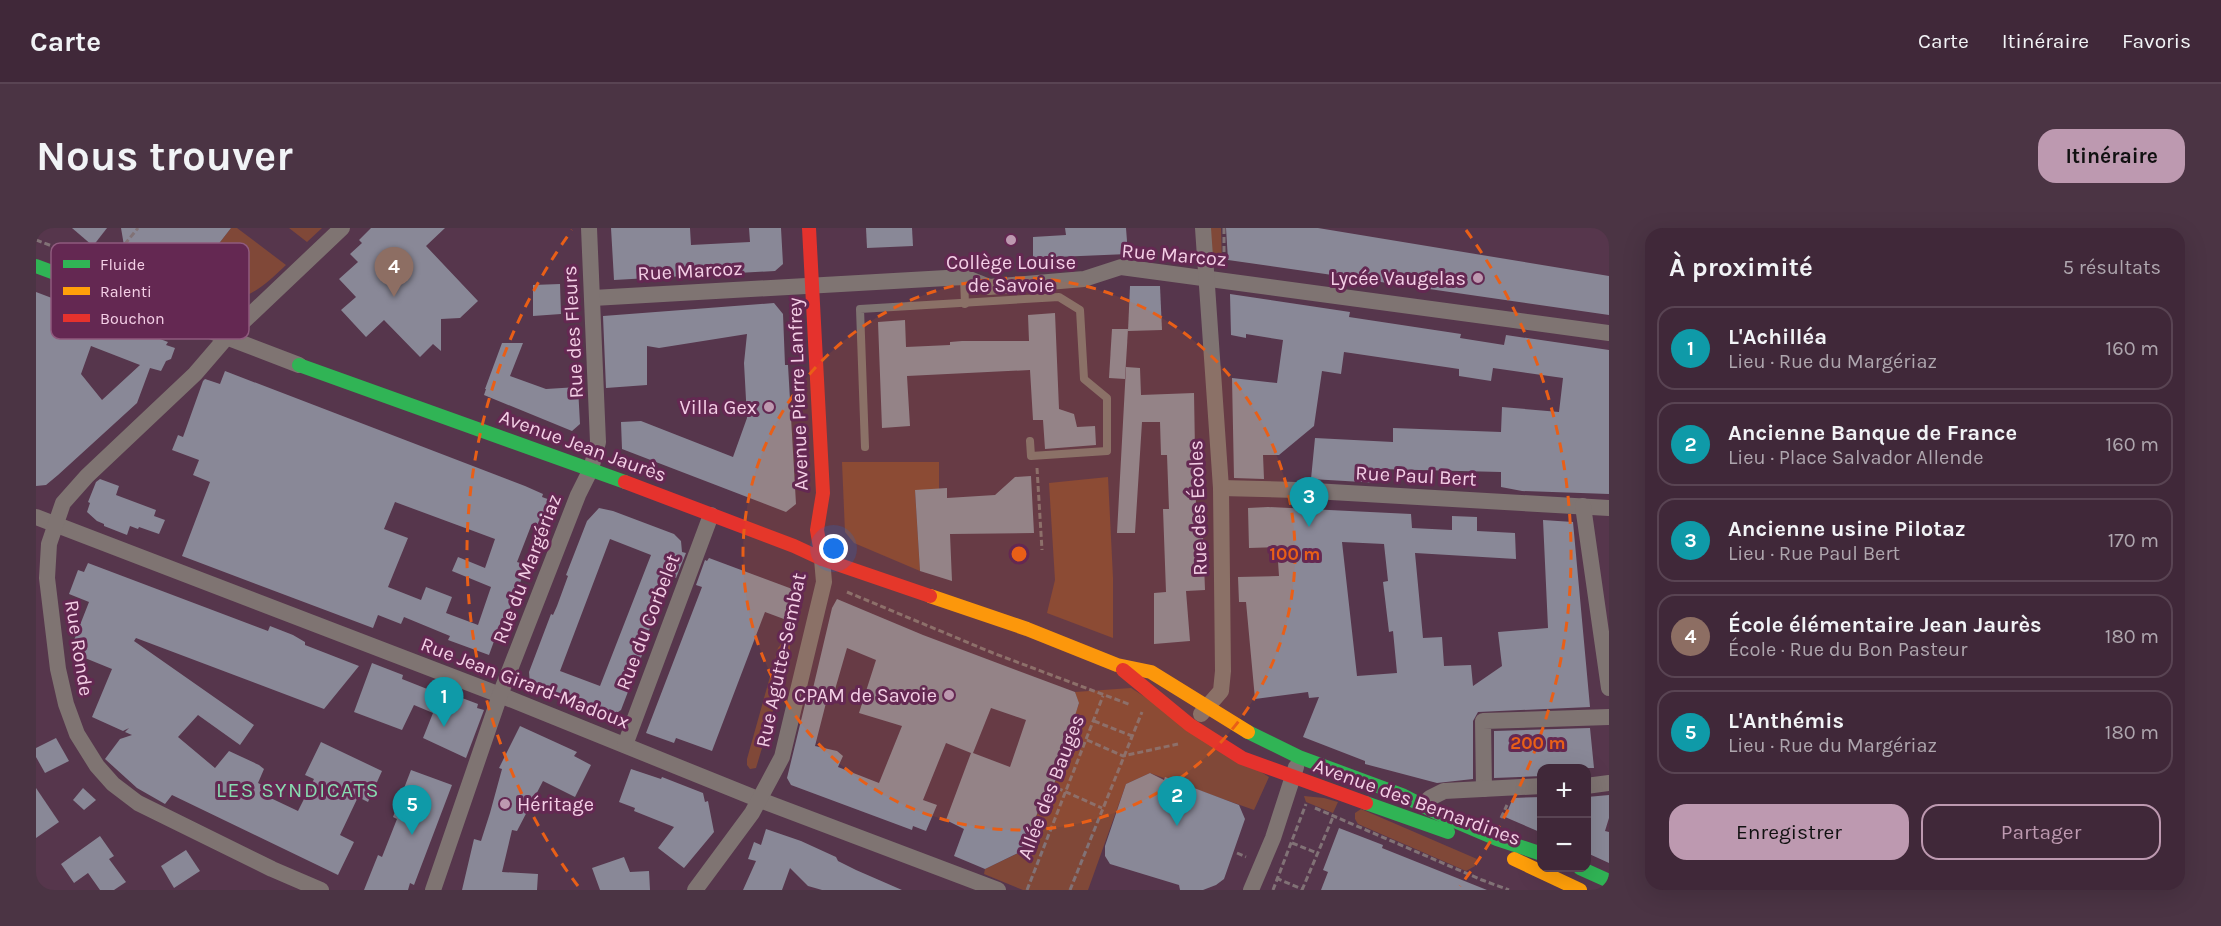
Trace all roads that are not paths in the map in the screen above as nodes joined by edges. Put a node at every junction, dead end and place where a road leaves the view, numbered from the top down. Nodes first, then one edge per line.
1 (342, 228) edge
2 (589, 228) edge
3 (809, 228) edge
4 (1203, 228) edge
5 (36, 266) edge
6 (51, 272) edge
7 (1206, 277) junction
8 (964, 278) junction
9 (813, 285) junction
10 (593, 298) junction
11 (965, 304) junction
12 (249, 316) edge
13 (1609, 333) edge
14 (225, 339) edge
15 (229, 339) edge
16 (298, 365) joint
17 (1030, 441) dead end
18 (865, 447) dead end
19 (591, 469) junction
20 (1221, 488) junction
21 (1583, 506) junction
22 (1609, 508) edge
23 (711, 515) junction
24 (36, 517) edge
25 (55, 524) junction
26 (822, 559) junction
27 (1116, 665) junction
28 (1609, 688) edge
29 (500, 695) junction
30 (1208, 707) junction
31 (1609, 717) edge
32 (1190, 725) junction
33 (625, 744) junction
34 (1299, 757) junction
35 (1293, 778) junction
36 (1609, 783) edge
37 (1591, 785) edge
38 (1537, 786) edge
39 (1484, 789) junction
40 (760, 800) junction
41 (1423, 805) junction
42 (1537, 852) edge
43 (1590, 872) edge
44 (1609, 881) edge
45 (1555, 883) edge
46 (1578, 889) edge
47 (321, 890) edge
48 (433, 890) edge
49 (695, 890) edge
50 (998, 890) edge
51 (1251, 890) edge

1 - 12 street, Rue Ronde
2 - 10 street, Rue des Fleurs
3 - 9 main road, Avenue Pierre Lanfrey
4 - 7 street, Rue des Écoles
5 - 6 main road, Avenue Jean Jaurès
7 - 8 street, Rue Marcoz
7 - 13 street, Rue Marcoz
7 - 20 street, Rue des Écoles
8 - 9 street, Rue Marcoz
8 - 11 lane
9 - 10 street, Rue Marcoz
9 - 26 main road, Avenue Pierre Lanfrey
10 - 19 street, Rue des Fleurs
11 - 17 lane
11 - 18 lane
14 - 25 street, Rue Ronde
15 - 16 street, Avenue Jean Jaurès
16 - 19 main road, Avenue Jean Jaurès
19 - 23 main road, Avenue Jean Jaurès
19 - 29 street, Rue du Margériaz
20 - 21 street, Rue Paul Bert
20 - 30 street, Rue des Écoles
21 - 22 street, Rue Paul Bert
21 - 28 street
23 - 26 main road, Avenue Jean Jaurès
23 - 33 street, Rue du Corbelet
24 - 25 street, Rue Jean Girard-Madoux
25 - 29 street, Rue Jean Girard-Madoux
25 - 47 street, Rue Ronde
26 - 27 main road, Avenue Jean Jaurès
26 - 40 street, Rue Agutte-Sembat
27 - 30 main road, Avenue des Bernardines
27 - 32 main road, Avenue des Bernardines
29 - 33 street, Rue Jean Girard-Madoux
29 - 48 street, Rue du Margériaz
30 - 32 street, Rue des Écoles
30 - 34 main road, Avenue des Bernardines
31 - 39 street
32 - 35 main road, Avenue des Bernardines
33 - 40 street, Rue Jean Girard-Madoux
34 - 35 street
34 - 41 main road, Avenue des Bernardines
35 - 45 main road, Avenue des Bernardines
35 - 51 street
36 - 37 street
38 - 39 street
39 - 41 street
40 - 49 street, Rue Agutte-Sembat
40 - 50 street, Rue Jean Girard-Madoux
41 - 42 main road, Avenue des Bernardines
43 - 44 main road
45 - 46 main road, Avenue des Bernardines

